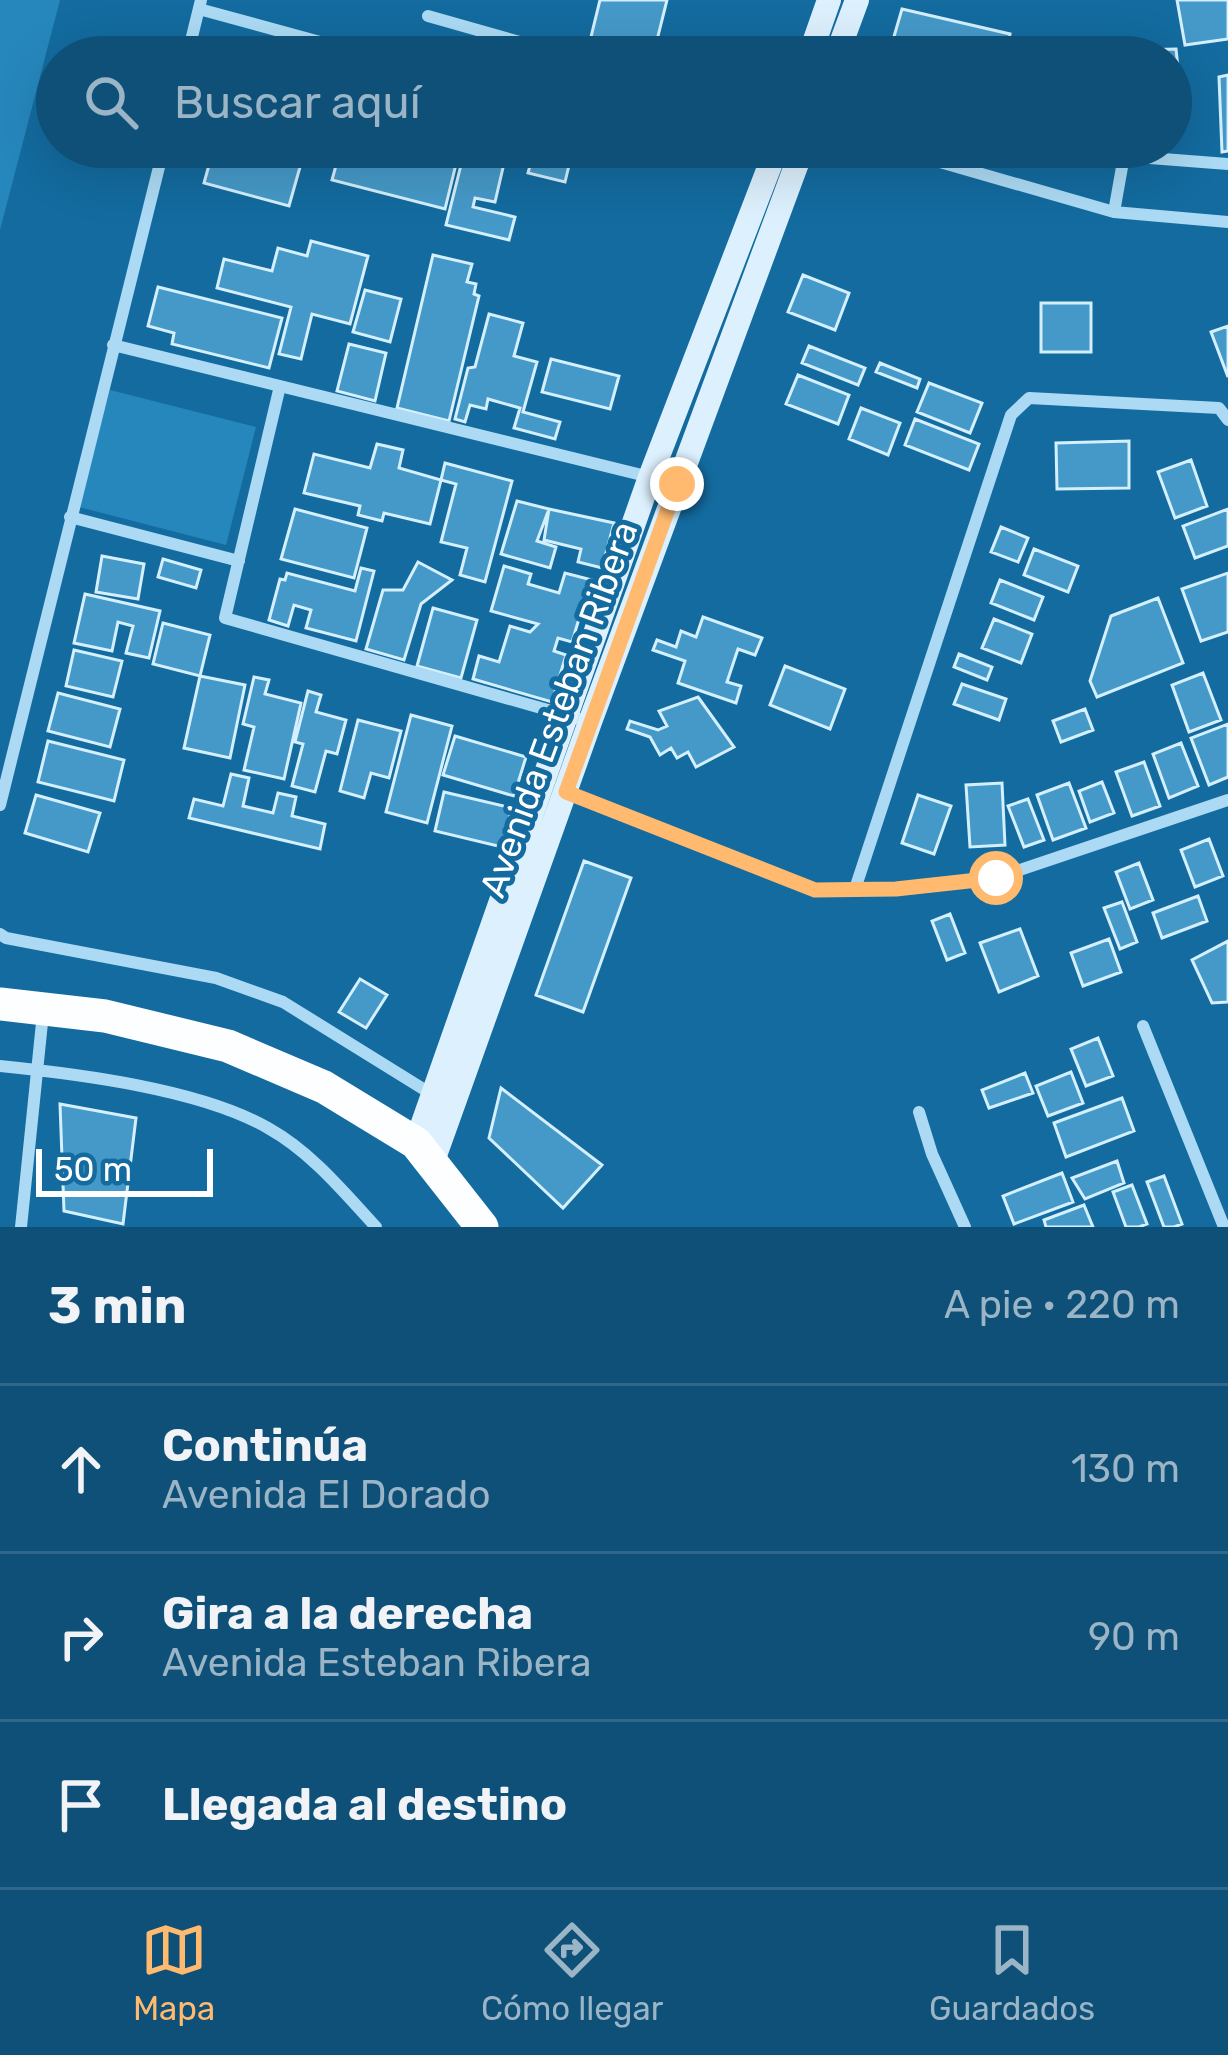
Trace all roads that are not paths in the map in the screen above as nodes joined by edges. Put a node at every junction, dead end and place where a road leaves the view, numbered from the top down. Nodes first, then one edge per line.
1 (830, 0) edge
2 (856, 0) edge
3 (200, 5) edge
4 (428, 16) dead end
5 (192, 36) edge
6 (304, 36) edge
7 (499, 36) edge
8 (817, 36) edge
9 (843, 36) edge
10 (1192, 161) edge
11 (1228, 164) edge
12 (159, 168) edge
13 (769, 168) edge
14 (795, 168) edge
15 (961, 168) edge
16 (1122, 168) edge
17 (1114, 212) junction
18 (1228, 222) edge
19 (113, 344) junction
20 (280, 386) junction
21 (1228, 420) edge
22 (650, 477) junction
23 (677, 484) junction
24 (70, 518) junction
25 (239, 561) junction
26 (578, 719) junction
27 (566, 792) junction
28 (1228, 800) edge
29 (0, 805) edge
30 (855, 890) junction
31 (0, 934) edge
32 (0, 1004) edge
33 (44, 1009) junction
34 (1143, 1026) dead end
35 (0, 1066) edge
36 (34, 1069) junction
37 (433, 1095) junction
38 (919, 1112) dead end
39 (425, 1152) junction
40 (20, 1227) edge
41 (376, 1227) edge
42 (482, 1227) edge
43 (965, 1227) edge
44 (1224, 1227) edge

1 - 8 main road
2 - 9 main road
3 - 5 street
3 - 6 street
4 - 7 street
10 - 11 street
12 - 19 street
13 - 22 main road, Avenida Esteban Ribera
14 - 23 main road, Avenida Esteban Ribera
15 - 17 street
16 - 17 street
17 - 18 street
19 - 20 street
19 - 24 street
20 - 22 street
20 - 25 street
21 - 30 street
22 - 23 street
22 - 26 main road, Avenida Esteban Ribera
23 - 26 main road, Avenida Esteban Ribera
24 - 25 street
24 - 29 street
25 - 26 street
26 - 27 main road, Avenida Esteban Ribera
26 - 37 main road, Avenida Esteban Ribera
27 - 30 street
27 - 39 main road, Avenida Esteban Ribera
28 - 30 street
31 - 37 street
32 - 33 highway
33 - 36 street
33 - 39 highway
34 - 44 street
35 - 36 street
36 - 40 street
36 - 41 street
37 - 39 main road, Avenida Esteban Ribera
38 - 43 street
39 - 42 highway

